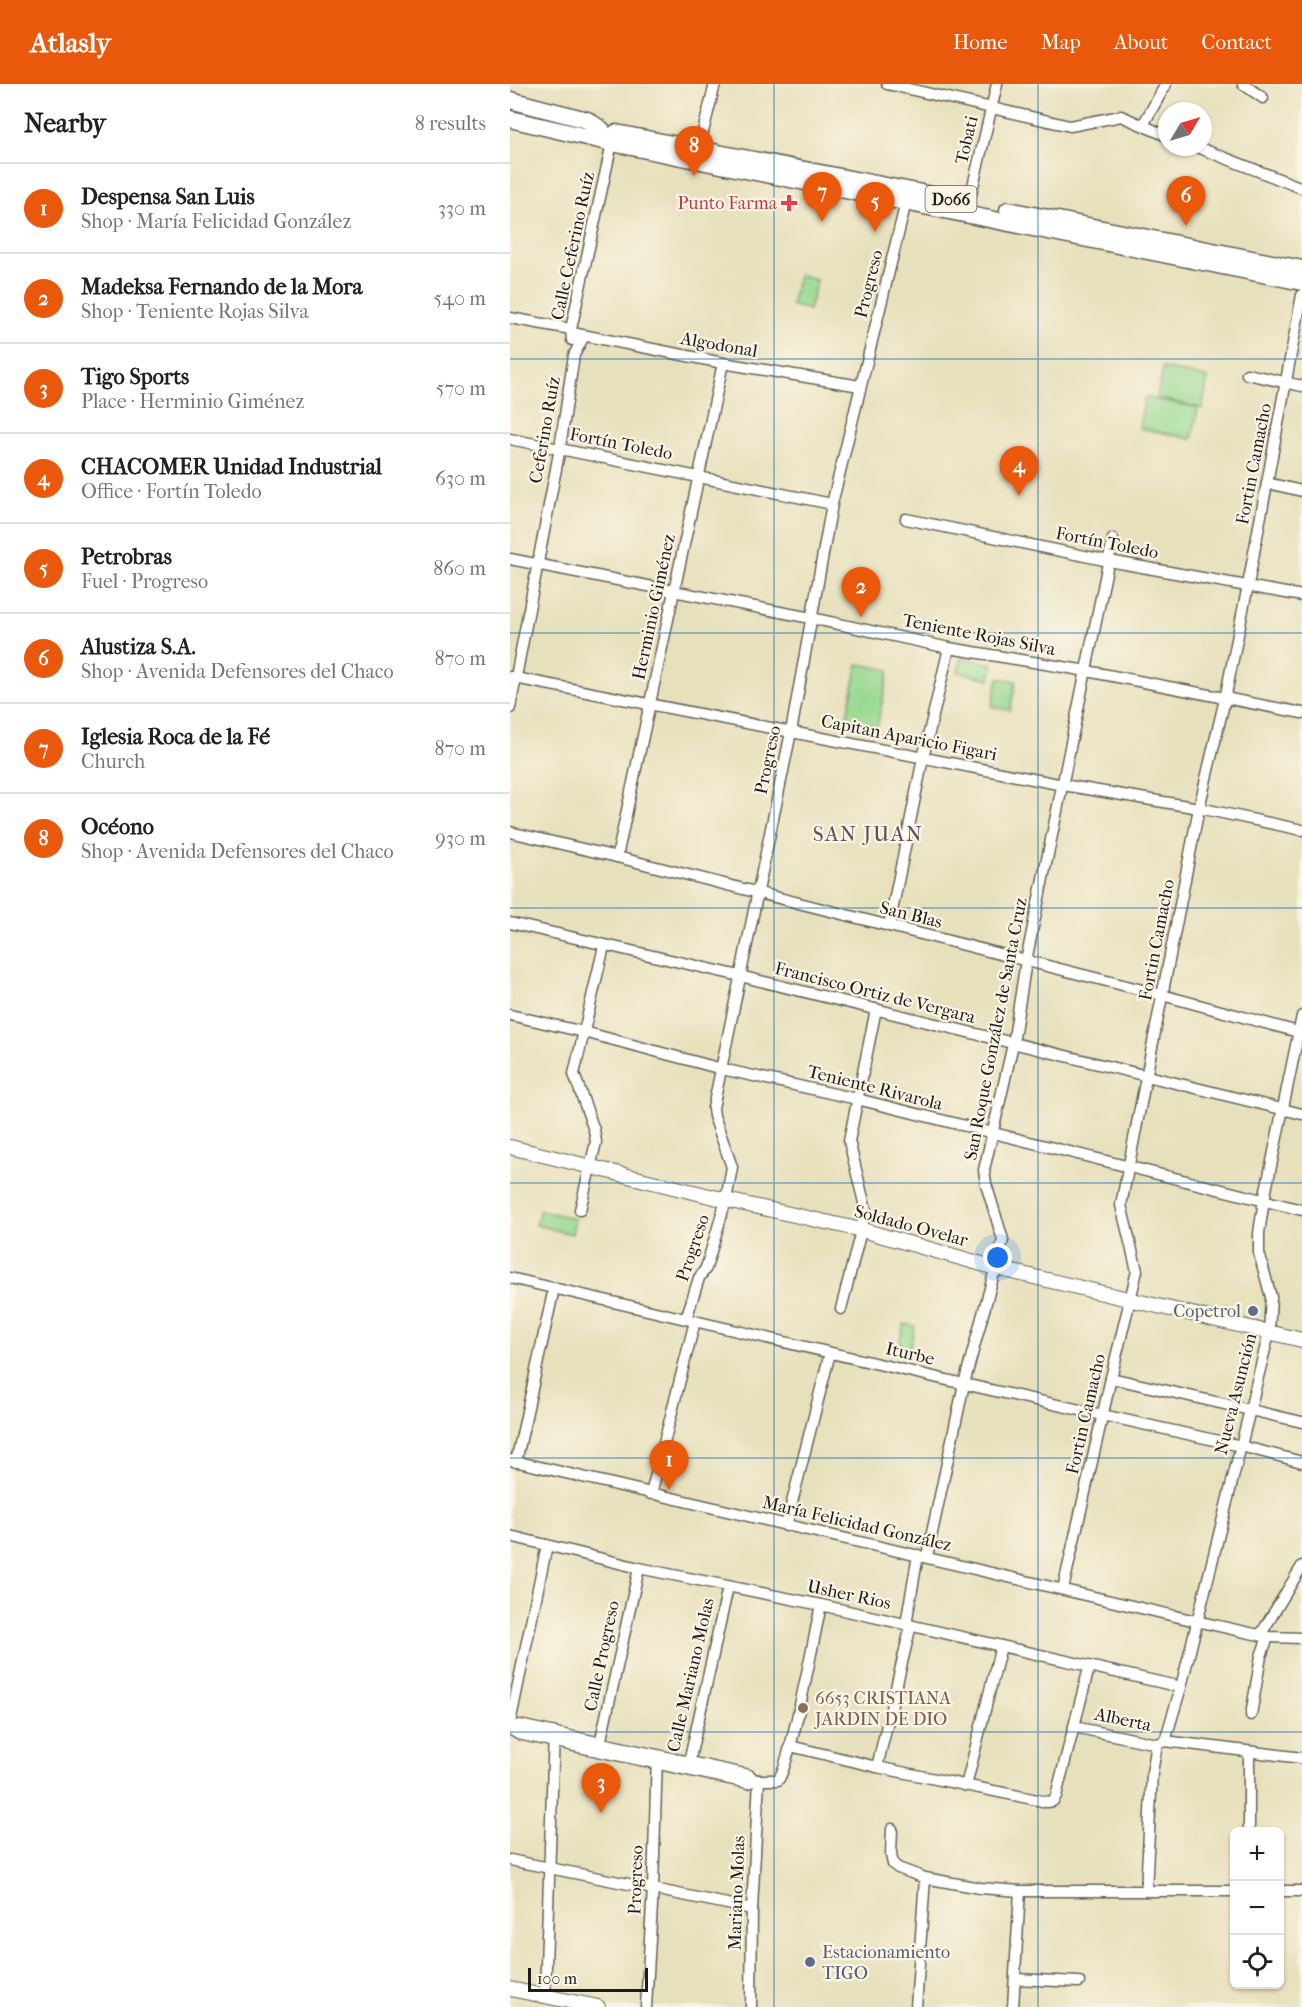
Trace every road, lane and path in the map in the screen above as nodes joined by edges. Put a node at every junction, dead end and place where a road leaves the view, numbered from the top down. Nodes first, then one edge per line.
1 (715, 84) edge
2 (893, 84) edge
3 (997, 84) edge
4 (1166, 84) edge
5 (1243, 84) edge
6 (1263, 98) dead end
7 (510, 100) edge
8 (992, 107) junction
9 (510, 109) edge
10 (510, 119) edge
11 (1143, 125) junction
12 (510, 127) edge
13 (1158, 132) edge
14 (603, 137) junction
15 (699, 148) junction
16 (1212, 153) edge
17 (1302, 188) edge
18 (906, 202) junction
19 (969, 203) junction
20 (1302, 269) edge
21 (1302, 282) edge
22 (1302, 295) edge
23 (510, 318) edge
24 (572, 331) junction
25 (584, 336) junction
26 (574, 355) junction
27 (723, 363) junction
28 (1247, 374) dead end
29 (1286, 382) junction
30 (860, 386) junction
31 (1302, 386) edge
32 (510, 439) edge
33 (560, 448) junction
34 (698, 477) junction
35 (1267, 483) junction
36 (1302, 490) edge
37 (832, 504) junction
38 (906, 519) dead end
39 (1113, 539) dead end
40 (510, 559) edge
41 (1109, 561) junction
42 (537, 564) junction
43 (1248, 585) junction
44 (674, 592) junction
45 (1302, 596) edge
46 (811, 618) junction
47 (949, 648) junction
48 (1087, 671) junction
49 (513, 677) edge
50 (1225, 699) junction
51 (651, 704) junction
52 (510, 708) edge
53 (1302, 713) edge
54 (791, 732) junction
55 (923, 758) junction
56 (1063, 785) junction
57 (1199, 808) junction
58 (1302, 830) edge
59 (510, 832) edge
60 (618, 857) junction
61 (757, 894) junction
62 (510, 923) edge
63 (890, 926) junction
64 (604, 946) junction
65 (1026, 961) junction
66 (740, 976) junction
67 (1162, 995) junction
68 (876, 1009) junction
69 (510, 1015) edge
70 (1302, 1016) edge
71 (584, 1032) junction
72 (1300, 1033) edge
73 (1013, 1044) junction
74 (722, 1069) junction
75 (1147, 1077) junction
76 (857, 1099) junction
77 (1283, 1110) junction
78 (1302, 1114) edge
79 (991, 1134) junction
80 (510, 1147) edge
81 (1129, 1166) junction
82 (591, 1167) junction
83 (726, 1200) junction
84 (1264, 1200) junction
85 (580, 1210) dead end
86 (1302, 1210) edge
87 (862, 1230) junction
88 (996, 1268) junction
89 (510, 1278) edge
90 (554, 1288) junction
91 (1131, 1299) junction
92 (841, 1309) dead end
93 (690, 1320) junction
94 (1269, 1333) junction
95 (1302, 1340) edge
96 (830, 1353) junction
97 (1111, 1378) junction
98 (964, 1384) junction
99 (1249, 1411) junction
100 (1102, 1415) junction
101 (1302, 1422) edge
102 (1241, 1446) junction
103 (513, 1461) edge
104 (1302, 1462) edge
105 (651, 1494) junction
106 (786, 1526) junction
107 (510, 1536) edge
108 (547, 1545) junction
109 (922, 1556) junction
110 (1302, 1566) edge
111 (639, 1568) junction
112 (728, 1587) junction
113 (1063, 1589) junction
114 (821, 1605) junction
115 (1196, 1621) junction
116 (908, 1625) junction
117 (1264, 1635) junction
118 (1302, 1638) edge
119 (1001, 1646) junction
120 (1089, 1668) junction
121 (1181, 1687) junction
122 (1251, 1715) dead end
123 (1074, 1727) junction
124 (511, 1728) edge
125 (554, 1737) junction
126 (1161, 1743) junction
127 (790, 1746) junction
128 (599, 1747) junction
129 (1249, 1752) junction
130 (1302, 1758) edge
131 (657, 1759) junction
132 (688, 1766) junction
133 (877, 1767) junction
134 (757, 1780) junction
135 (966, 1786) junction
136 (1249, 1827) edge
137 (892, 1829) dead end
138 (510, 1860) edge
139 (550, 1868) junction
140 (925, 1878) junction
141 (653, 1888) junction
142 (1020, 1891) junction
143 (1146, 1891) junction
144 (1230, 1891) edge
145 (1284, 1891) edge
146 (1302, 1891) edge
147 (752, 1909) junction
148 (1015, 1979) junction
149 (1079, 1982) dead end
150 (510, 1989) edge
151 (545, 1995) junction
152 (598, 2007) edge
153 (646, 2007) edge
154 (751, 2007) edge
155 (916, 2007) edge
156 (1013, 2007) edge

1 - 15 street
2 - 8 street
3 - 8 street, Tobati
4 - 11 street
5 - 6 street
7 - 14 highway
8 - 11 street
8 - 19 street, Tobati
9 - 14 highway, D066
10 - 14 highway, D066
11 - 13 street
12 - 14 highway
14 - 15 highway, D066
14 - 18 highway, D066
14 - 24 street, Calle Ceferino Ruíz
15 - 19 highway, D066
16 - 17 street
18 - 21 highway, D066
18 - 30 street, Progreso
19 - 20 highway, D066
22 - 29 street, Fortin Camacho
23 - 24 street, Algodonal
24 - 25 street, Algodonal
24 - 26 street, Calle Ceferino Ruíz
25 - 26 street, Ceferino Ruíz
25 - 27 street, Algodonal
26 - 33 street, Ceferino Ruíz
27 - 30 street, Algodonal
27 - 34 street, Herminio Giménez
28 - 29 street
29 - 31 street
29 - 35 street, Fortin Camacho
30 - 37 street, Progreso
32 - 33 street, Fortín Toledo
33 - 34 street, Fortín Toledo
33 - 42 street, Ceferino Ruíz
34 - 37 street, Fortín Toledo
34 - 44 street, Herminio Giménez
35 - 36 street
35 - 43 street, Fortin Camacho
37 - 46 street, Progreso
38 - 41 street, Fortín Toledo
39 - 41 street, San Roque González de Santa Cruz
40 - 42 street, Teniente Rojas Silva
41 - 43 street, Fortín Toledo
41 - 48 street, San Roque González de Santa Cruz
42 - 44 street, Teniente Rojas Silva
42 - 49 street, Ceferino Ruíz
43 - 45 street, Fortín Toledo
43 - 50 street, Fortin Camacho
44 - 46 street, Teniente Rojas Silva
44 - 51 street, Herminio Giménez
46 - 47 street, Teniente Rojas Silva
46 - 54 street, Progreso
47 - 48 street, Teniente Rojas Silva
47 - 55 street
48 - 50 street, Teniente Rojas Silva
48 - 56 street, San Roque González de Santa Cruz
49 - 51 street, Capitan Aparicio Figari
49 - 52 street, Ceferino Ruíz
50 - 53 street, Teniente Rojas Silva
50 - 57 street, Fortin Camacho
51 - 54 street, Capitan Aparicio Figari
51 - 60 street, Herminio Giménez
54 - 55 street, Capitan Aparicio Figari
54 - 61 street, Progreso
55 - 56 street, Capitan Aparicio Figari
55 - 63 street
56 - 57 street, Capitan Aparicio Figari
56 - 65 street, San Roque González de Santa Cruz
57 - 58 street, Capitan Aparicio Figari
57 - 67 street, Fortin Camacho
59 - 60 street, San Blas
60 - 61 street, San Blas
61 - 63 street, San Blas
61 - 66 street, Progreso
62 - 64 street, Francisco Ortiz de Vergara
63 - 65 street, San Blas
64 - 66 street, Francisco Ortiz de Vergara
64 - 71 street
65 - 67 street, San Blas
65 - 73 street, San Roque González de Santa Cruz
66 - 68 street, Francisco Ortiz de Vergara
66 - 74 street, Progreso
67 - 72 street, San Blas
67 - 75 street, Fortin Camacho
68 - 73 street, Francisco Ortiz de Vergara
68 - 76 street
69 - 71 street, Teniente Rivarola
70 - 72 street, Nueva Asunción
71 - 74 street, Teniente Rivarola
71 - 82 street
72 - 77 street, Nueva Asunción
73 - 75 street, Francisco Ortiz de Vergara
73 - 79 street, San Roque González de Santa Cruz
74 - 76 street, Teniente Rivarola
74 - 83 street, Progreso
75 - 77 street, Francisco Ortiz de Vergara
75 - 81 street, Fortin Camacho
76 - 79 street, Teniente Rivarola
76 - 87 street
77 - 78 street, Francisco Ortiz de Vergara
77 - 84 street, Nueva Asunción
79 - 81 street, Teniente Rivarola
79 - 88 street, San Roque González de Santa Cruz
80 - 82 main road, Soldado Ovelar
81 - 84 street, Teniente Rivarola
81 - 91 street, Fortin Camacho
82 - 83 main road, Soldado Ovelar
82 - 85 street
83 - 87 main road, Soldado Ovelar
83 - 93 street, Progreso
84 - 86 street, Teniente Rivarola
84 - 94 street, Nueva Asunción
87 - 88 main road, Soldado Ovelar
87 - 92 street
88 - 91 main road, Soldado Ovelar
88 - 98 street, San Roque González de Santa Cruz
89 - 90 street, Iturbe
90 - 93 street, Iturbe
90 - 103 street
91 - 94 main road, Soldado Ovelar
91 - 97 street, Fortin Camacho
93 - 96 street, Iturbe
93 - 105 street, Progreso
94 - 95 main road, Soldado Ovelar
94 - 99 street, Nueva Asunción
96 - 98 street, Iturbe
96 - 106 street
97 - 99 street
97 - 100 street, Fortin Camacho
98 - 100 street, Iturbe
98 - 109 street, San Roque González de Santa Cruz
99 - 101 street
99 - 102 street, Nueva Asunción
100 - 102 street, Iturbe
100 - 113 street, Fortin Camacho
102 - 104 street, Iturbe
102 - 115 street, Nueva Asunción
103 - 105 street, María Felicidad González
105 - 106 street, María Felicidad González
106 - 109 street, María Felicidad González
107 - 108 street, Usher Rios
108 - 111 street, Usher Rios
108 - 124 street
109 - 113 street, María Felicidad González
109 - 116 street, San Roque González de Santa Cruz
110 - 117 street
111 - 112 street, Usher Rios
111 - 128 street, Calle Progreso
112 - 114 street, Usher Rios
112 - 132 street, Calle Mariano Molas
113 - 115 street, María Felicidad González
114 - 116 street, Usher Rios
114 - 127 street
115 - 117 street
115 - 121 street, Nueva Asunción
116 - 119 street, Usher Rios
116 - 133 street, San Roque González de Santa Cruz
117 - 118 street
117 - 122 street
119 - 120 street, Usher Rios
119 - 135 street
120 - 121 street, Usher Rios
120 - 123 street
121 - 126 street, Nueva Asunción
123 - 126 street, Alberta
123 - 135 street
124 - 125 street
125 - 128 street
125 - 139 street
126 - 129 street, Alberta
126 - 143 street, Nueva Asunción
127 - 133 street
127 - 134 street
128 - 131 street
129 - 130 street, Alberta
129 - 136 street
131 - 132 street
131 - 141 street, Progreso
132 - 134 street
133 - 135 street
134 - 147 street, Mariano Molas
137 - 140 street
138 - 139 street
139 - 141 street
139 - 151 street
140 - 142 street
140 - 155 street
141 - 147 street
141 - 153 street, Progreso
142 - 143 street
142 - 148 street
143 - 144 street
145 - 146 street
147 - 154 street, Mariano Molas
148 - 149 street
148 - 156 street
150 - 151 main road
151 - 152 main road

